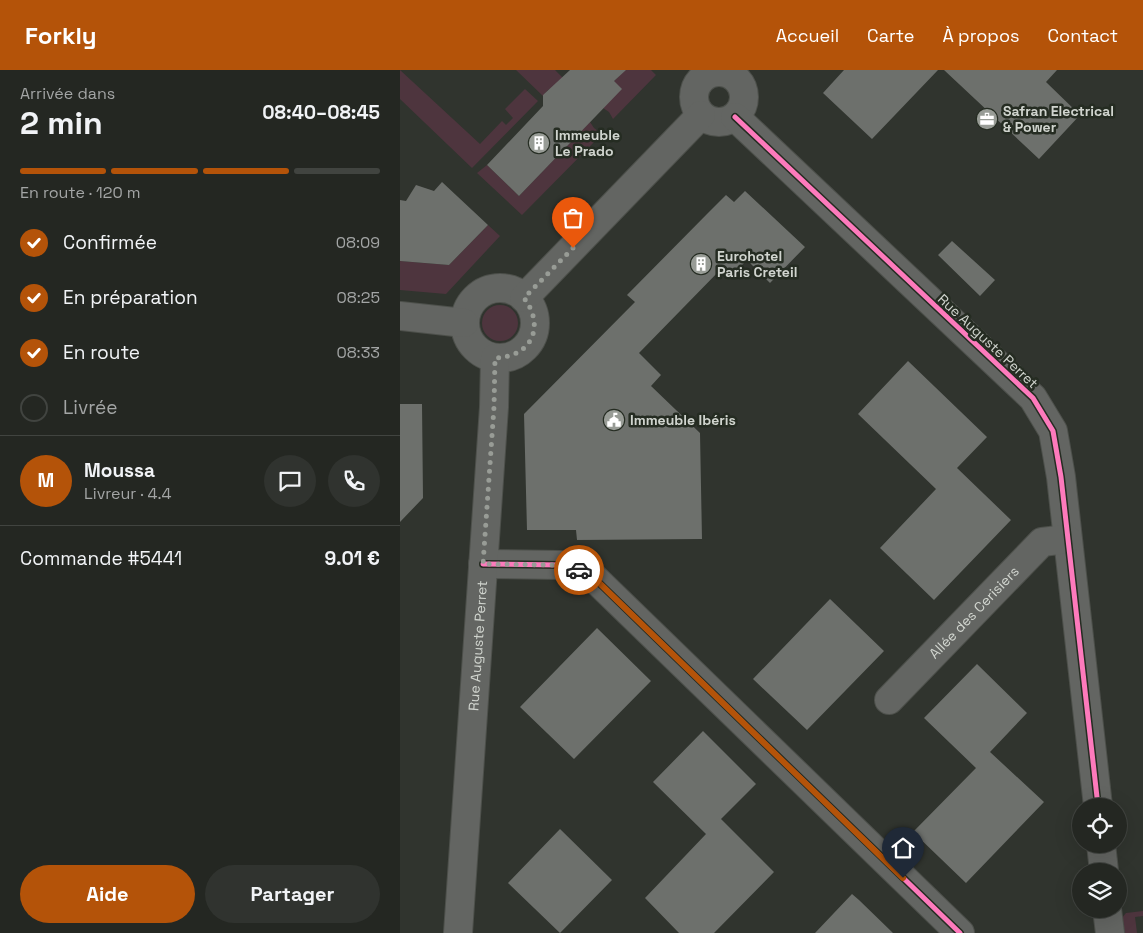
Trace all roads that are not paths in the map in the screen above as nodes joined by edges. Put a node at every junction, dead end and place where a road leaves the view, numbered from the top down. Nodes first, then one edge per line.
1 (695, 75) edge
2 (742, 75) edge
3 (701, 116) junction
4 (735, 117) junction
5 (524, 298) junction
6 (400, 316) edge
7 (464, 323) junction
8 (495, 358) junction
9 (1067, 539) junction
10 (483, 564) junction
11 (889, 700) dead end
12 (1097, 798) edge
13 (1108, 918) edge
14 (458, 933) edge
15 (960, 933) edge
16 (1110, 933) edge

1 - 2 street
1 - 3 street
2 - 4 street
3 - 4 street
3 - 5 street
4 - 9 street, Rue Auguste Perret
5 - 7 street
5 - 8 street
6 - 7 street
7 - 8 street
8 - 10 street, Rue Auguste Perret
9 - 11 street, Allée des Cerisiers
9 - 12 street, Rue Auguste Perret
10 - 14 street, Rue Auguste Perret
10 - 15 street
13 - 16 street

